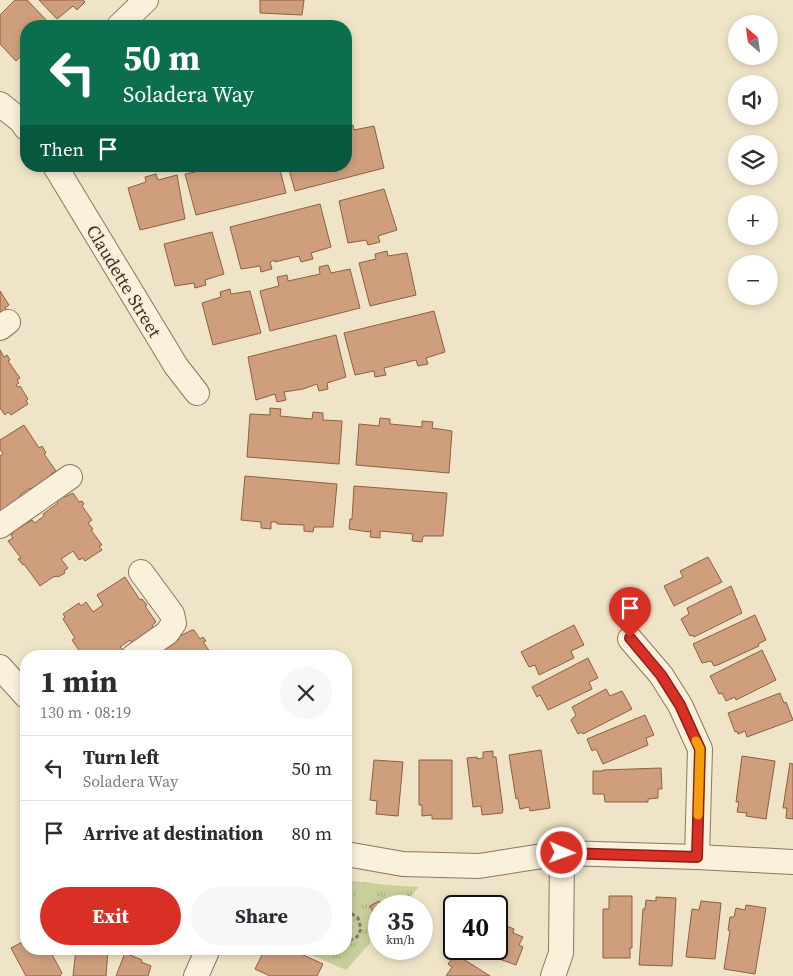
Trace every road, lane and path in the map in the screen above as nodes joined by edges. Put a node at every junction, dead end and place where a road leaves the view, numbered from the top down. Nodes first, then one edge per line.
1 (146, 0) edge
2 (125, 20) edge
3 (0, 104) edge
4 (20, 119) edge
5 (59, 172) edge
6 (197, 393) dead end
7 (70, 477) dead end
8 (0, 526) edge
9 (141, 572) dead end
10 (630, 638) dead end
11 (142, 650) edge
12 (0, 667) edge
13 (20, 689) edge
14 (562, 853) junction
15 (352, 855) edge
16 (697, 857) junction
17 (793, 862) edge
18 (352, 914) edge
19 (352, 939) edge
20 (205, 955) edge
21 (196, 976) edge
22 (553, 976) edge

1 - 2 street
3 - 4 street
5 - 6 street, Claudette Street
7 - 8 street
9 - 11 street
10 - 16 street
12 - 13 street
14 - 15 street
14 - 16 street
14 - 22 street
16 - 17 street
18 - 19 path
20 - 21 street

